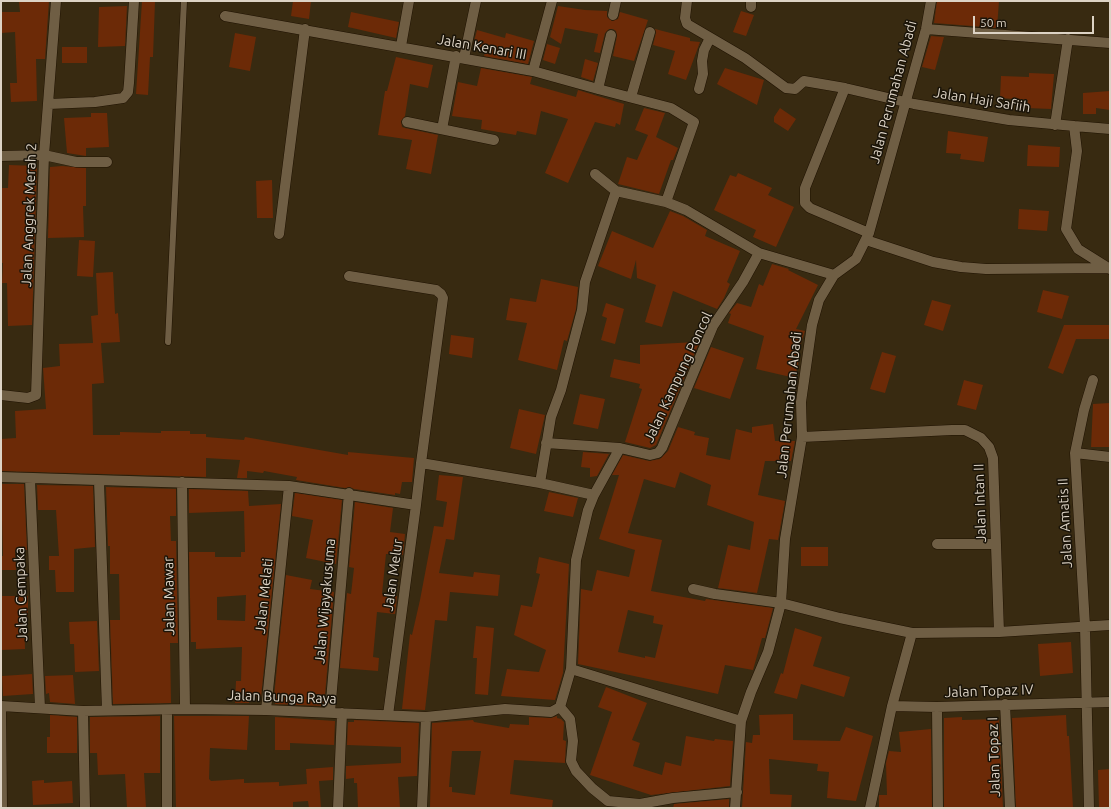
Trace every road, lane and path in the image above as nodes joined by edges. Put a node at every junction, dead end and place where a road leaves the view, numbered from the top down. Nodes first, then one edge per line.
1 (56, 1) edge
2 (134, 1) edge
3 (184, 1) edge
4 (409, 1) edge
5 (476, 1) edge
6 (552, 1) edge
7 (616, 1) edge
8 (687, 1) edge
9 (931, 1) edge
10 (613, 15) dead end
11 (225, 16) dead end
12 (305, 29) junction
13 (926, 29) junction
14 (650, 32) dead end
15 (610, 35) dead end
16 (713, 39) junction
17 (1068, 39) junction
18 (1110, 43) edge
19 (401, 46) junction
20 (460, 57) junction
21 (533, 71) junction
22 (845, 88) junction
23 (598, 89) junction
24 (700, 89) dead end
25 (631, 97) junction
26 (906, 102) junction
27 (49, 104) junction
28 (407, 122) dead end
29 (1055, 125) junction
30 (1074, 126) junction
31 (442, 129) junction
32 (1110, 129) edge
33 (494, 140) dead end
34 (44, 155) junction
35 (1, 156) edge
36 (107, 162) dead end
37 (595, 174) dead end
38 (616, 191) junction
39 (666, 202) junction
40 (279, 234) dead end
41 (868, 237) junction
42 (759, 253) junction
43 (1108, 268) edge
44 (834, 275) junction
45 (349, 276) dead end
46 (168, 342) dead end
47 (1093, 380) dead end
48 (1, 395) edge
49 (802, 437) junction
50 (546, 443) junction
51 (620, 448) junction
52 (1075, 453) junction
53 (1110, 457) edge
54 (421, 463) junction
55 (1, 478) edge
56 (30, 479) junction
57 (99, 481) junction
58 (182, 482) junction
59 (540, 483) junction
60 (290, 486) junction
61 (349, 493) junction
62 (594, 495) junction
63 (416, 505) junction
64 (937, 544) dead end
65 (996, 544) junction
66 (693, 589) dead end
67 (781, 604) junction
68 (1110, 625) edge
69 (1085, 626) junction
70 (999, 632) junction
71 (912, 633) junction
72 (571, 669) junction
73 (1087, 702) junction
74 (1110, 702) edge
75 (1005, 704) junction
76 (1, 706) edge
77 (892, 706) junction
78 (560, 707) junction
79 (938, 707) junction
80 (40, 708) junction
81 (185, 709) junction
82 (107, 710) junction
83 (167, 710) junction
84 (266, 710) junction
85 (83, 711) junction
86 (330, 712) junction
87 (342, 713) junction
88 (388, 716) junction
89 (426, 717) junction
90 (741, 721) junction
91 (737, 792) junction
92 (2, 808) edge
93 (85, 808) edge
94 (168, 808) edge
95 (338, 808) edge
96 (422, 808) edge
97 (735, 808) edge
98 (870, 808) edge
99 (938, 808) edge
100 (1010, 808) edge
101 (1089, 808) edge

1 - 27 street, Jalan Anggrek Merah 2
2 - 27 street
3 - 46 lane
4 - 19 street
5 - 20 street
6 - 21 street
7 - 10 street
8 - 16 street
9 - 13 street, Jalan Perumahan Abadi
11 - 12 street, Jalan Kenari III
12 - 19 street, Jalan Kenari III
12 - 40 street
13 - 17 street
13 - 26 street, Jalan Perumahan Abadi
14 - 25 street
15 - 23 street
16 - 22 street, Jalan Haji Safiih
16 - 24 street
17 - 18 street
17 - 29 street
19 - 20 street, Jalan Kenari III
20 - 21 street, Jalan Kenari III
20 - 31 street
21 - 23 street, Jalan Kenari III
22 - 26 street, Jalan Haji Safiih
22 - 41 street
23 - 25 street, Jalan Kenari III
25 - 39 street, Jalan Kenari III
26 - 29 street, Jalan Haji Safiih
26 - 41 street, Jalan Perumahan Abadi
27 - 34 street, Jalan Anggrek Merah 2
28 - 31 street
29 - 30 street
30 - 32 street
30 - 43 street
31 - 33 street
34 - 35 street
34 - 36 street
34 - 48 street, Jalan Anggrek Merah 2
37 - 38 street
38 - 39 street
38 - 50 street
39 - 42 street
41 - 43 street
41 - 44 street, Jalan Perumahan Abadi
42 - 44 street
42 - 51 street, Jalan Kampung Poncol
44 - 49 street, Jalan Perumahan Abadi
45 - 54 street, Jalan Melur
47 - 52 street, Jalan Amatis II
49 - 65 street, Jalan Intan II
49 - 67 street, Jalan Perumahan Abadi
50 - 51 street, Jalan Kampung Poncol
50 - 59 street
51 - 62 street
52 - 53 street
52 - 69 street, Jalan Amatis II
54 - 59 street
54 - 63 street, Jalan Melur
55 - 56 street
56 - 57 street
56 - 80 street, Jalan Cempaka
57 - 58 street
57 - 82 street
58 - 60 street
58 - 81 street, Jalan Mawar
59 - 62 street
60 - 61 street
60 - 84 street, Jalan Melati
61 - 63 street
61 - 86 street, Jalan Wijayakusuma
62 - 72 street
63 - 88 street, Jalan Melur
64 - 65 street
65 - 70 street, Jalan Intan II
66 - 67 street
67 - 71 street
67 - 90 street, Jalan Perumahan Abadi
68 - 69 street
69 - 70 street
69 - 73 street
70 - 71 street
71 - 77 street
72 - 78 street
72 - 90 street
73 - 74 street, Jalan Topaz IV
73 - 75 street, Jalan Topaz IV
73 - 101 street
75 - 79 street, Jalan Topaz IV
75 - 100 street, Jalan Topaz I
76 - 80 street, Jalan Bunga Raya
76 - 92 street
77 - 79 street, Jalan Topaz IV
77 - 98 street
78 - 89 street, Jalan Bunga Raya
78 - 91 street
79 - 99 street
80 - 85 street, Jalan Bunga Raya
81 - 83 street, Jalan Bunga Raya
81 - 84 street, Jalan Bunga Raya
82 - 83 street, Jalan Bunga Raya
82 - 85 street, Jalan Bunga Raya
83 - 94 street
84 - 86 street, Jalan Bunga Raya
85 - 93 street
86 - 87 street, Jalan Bunga Raya
87 - 88 street, Jalan Bunga Raya
87 - 95 street
88 - 89 street, Jalan Bunga Raya
89 - 96 street
90 - 91 street, Jalan Perumahan Abadi
91 - 97 street, Jalan Perumahan Abadi

